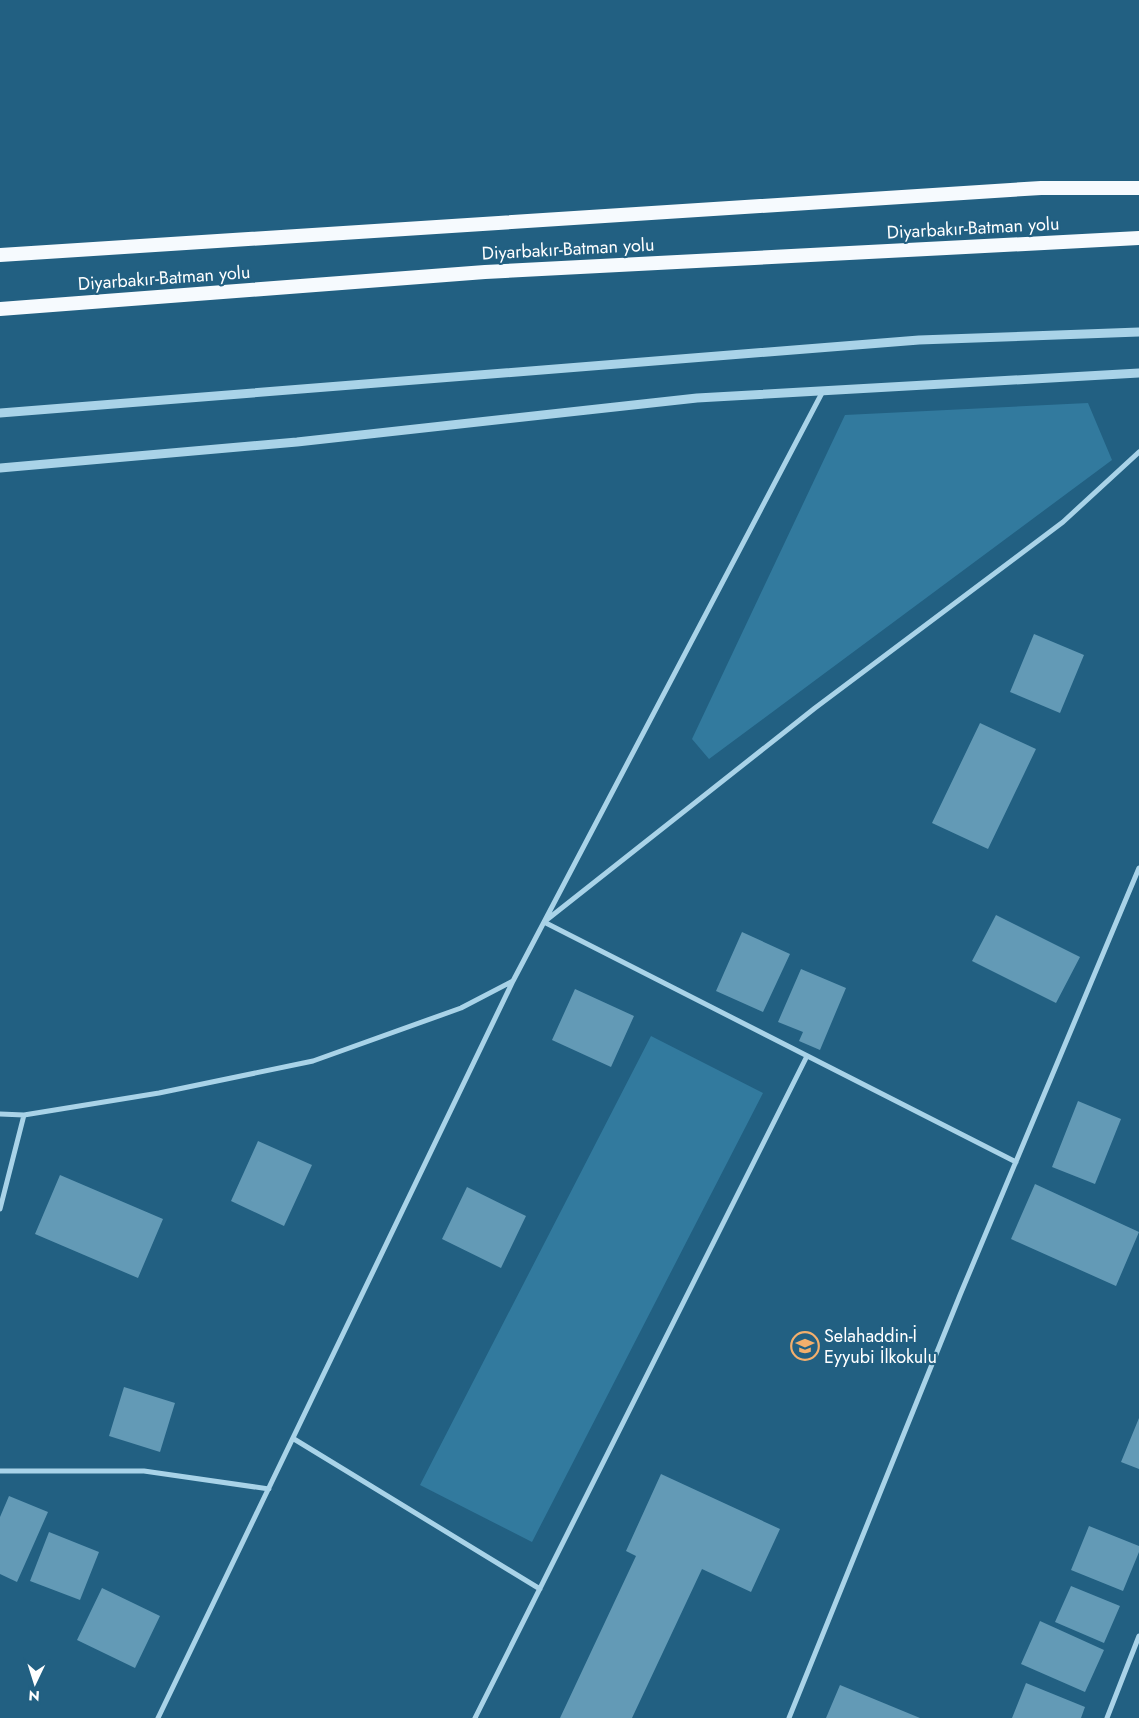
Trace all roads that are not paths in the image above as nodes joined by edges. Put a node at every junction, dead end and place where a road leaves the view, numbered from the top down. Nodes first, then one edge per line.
1 (1139, 188) edge
2 (1139, 238) edge
3 (0, 255) edge
4 (0, 309) edge
5 (1139, 332) edge
6 (1139, 373) edge
7 (823, 390) junction
8 (0, 413) edge
9 (1139, 452) edge
10 (0, 468) edge
11 (1139, 868) edge
12 (544, 922) junction
13 (513, 981) junction
14 (807, 1056) junction
15 (0, 1114) edge
16 (24, 1115) junction
17 (1016, 1162) junction
18 (0, 1209) edge
19 (294, 1439) junction
20 (0, 1471) edge
21 (269, 1489) junction
22 (540, 1589) junction
23 (1139, 1636) edge
24 (158, 1718) edge
25 (475, 1718) edge
26 (789, 1718) edge
27 (1107, 1718) edge

1 - 3 highway, Diyarbakır-Batman yolu
2 - 4 highway, Diyarbakır-Batman yolu
5 - 8 street
6 - 7 street
7 - 10 street
7 - 12 street
9 - 12 street
11 - 17 street
12 - 13 street
12 - 14 street
13 - 16 street
13 - 19 street
14 - 17 street
14 - 22 street
15 - 16 street
16 - 18 street
17 - 26 street
19 - 21 street
19 - 22 street
20 - 21 street
21 - 24 street
22 - 25 street
23 - 27 street

